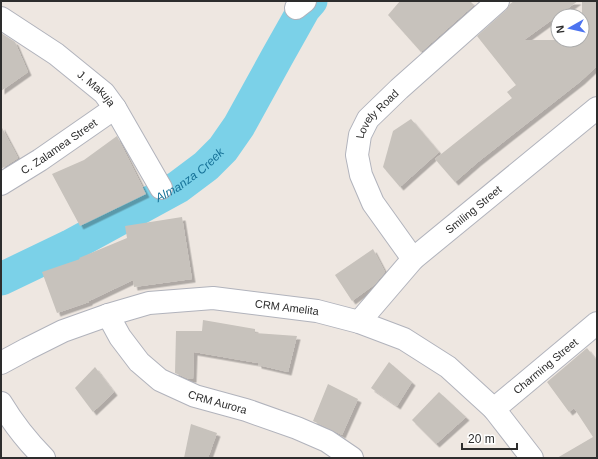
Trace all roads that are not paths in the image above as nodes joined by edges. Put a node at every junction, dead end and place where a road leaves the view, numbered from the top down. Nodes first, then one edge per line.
1 (498, 1) edge
2 (1, 18) edge
3 (115, 108) junction
4 (597, 108) edge
5 (1, 184) edge
6 (160, 188) dead end
7 (414, 259) junction
8 (108, 315) junction
9 (359, 322) junction
10 (597, 323) edge
11 (1, 363) edge
12 (1, 403) edge
13 (494, 409) junction
14 (44, 458) edge
15 (352, 458) edge
16 (532, 458) edge

1 - 7 street, Lovely Road
2 - 3 street, J. Makuja
3 - 5 street, C. Zalamea Street
3 - 6 street, J. Makuja
4 - 7 street, Smiling Street
7 - 9 street, Smiling Street
8 - 9 street, CRM Amelita
8 - 11 street, CRM Amelita
8 - 15 street, CRM Aurora
9 - 13 street, CRM Amelita
10 - 13 street, Charming Street
12 - 14 street
13 - 16 street, CRM Amelita

